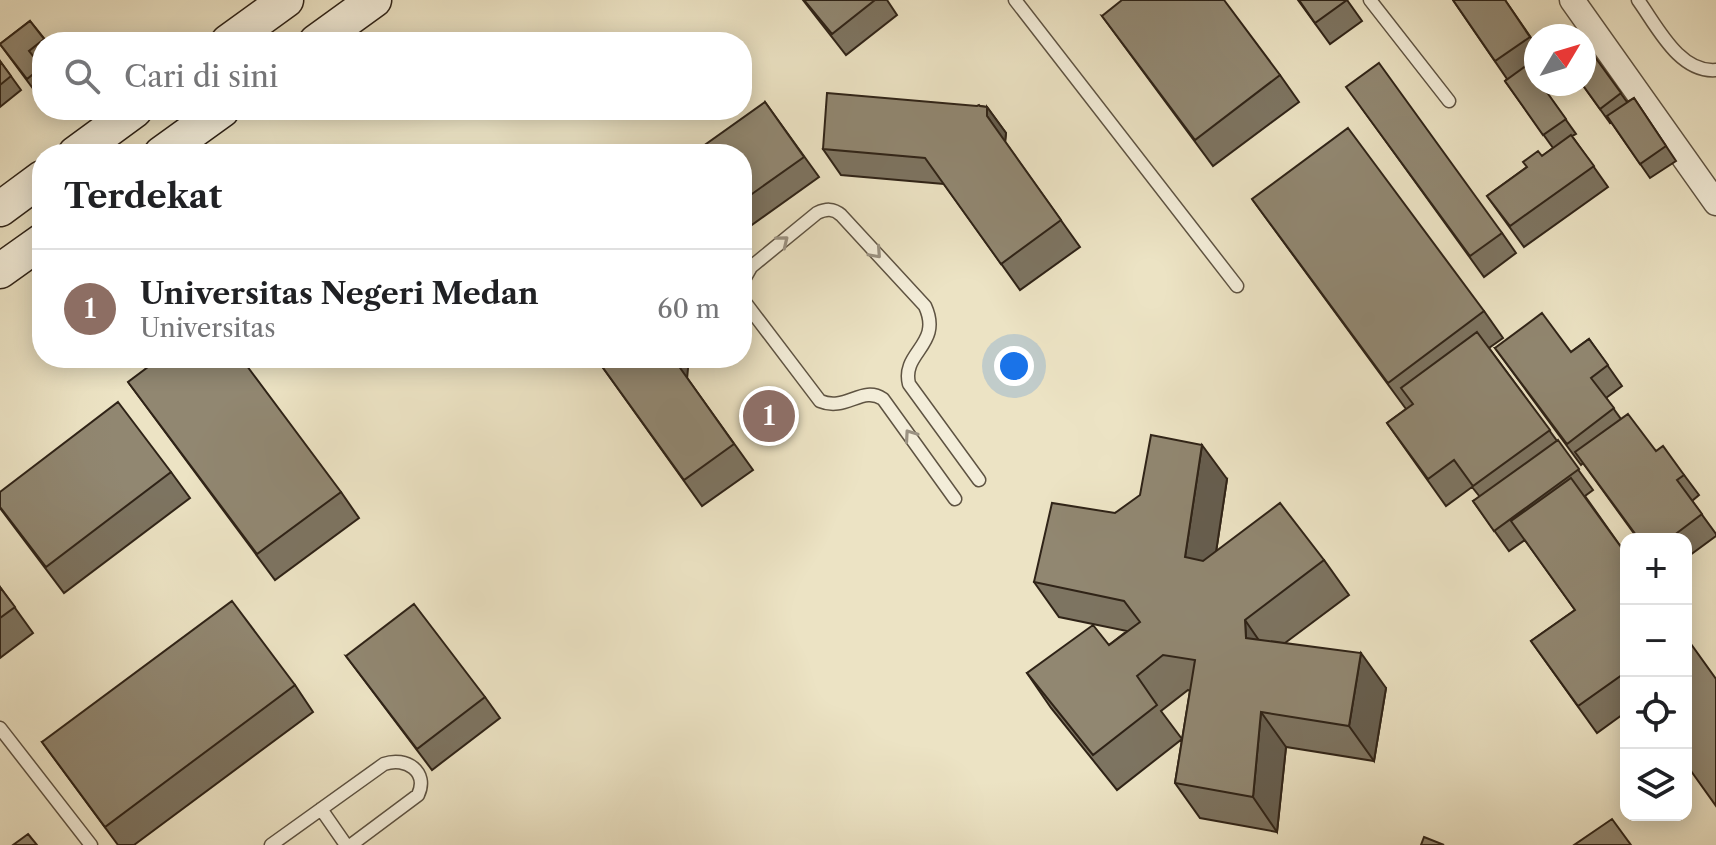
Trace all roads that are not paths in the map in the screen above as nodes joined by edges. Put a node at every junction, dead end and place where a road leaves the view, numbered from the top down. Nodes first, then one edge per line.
1 (286, 0) edge
2 (374, 0) edge
3 (1015, 0) edge
4 (1370, 0) edge
5 (1572, 0) edge
6 (1638, 0) edge
7 (242, 32) edge
8 (330, 32) edge
9 (1716, 70) edge
10 (1449, 101) dead end
11 (121, 120) edge
12 (208, 120) edge
13 (89, 144) edge
14 (175, 144) edge
15 (32, 185) edge
16 (1716, 203) edge
17 (0, 209) edge
18 (32, 248) edge
19 (752, 266) edge
20 (0, 271) edge
21 (1237, 286) dead end
22 (752, 312) edge
23 (979, 480) dead end
24 (955, 499) dead end
25 (0, 728) edge
26 (321, 809) junction
27 (91, 845) edge
28 (271, 845) edge
29 (349, 845) edge

1 - 7 street
2 - 8 street
3 - 21 lane
4 - 10 lane
5 - 16 street
6 - 9 lane
11 - 13 street
12 - 14 street
15 - 17 street
18 - 20 street
19 -> 23 lane
24 -> 22 lane
25 - 27 lane
26 - 28 lane
26 - 29 lane
26 - 29 lane

